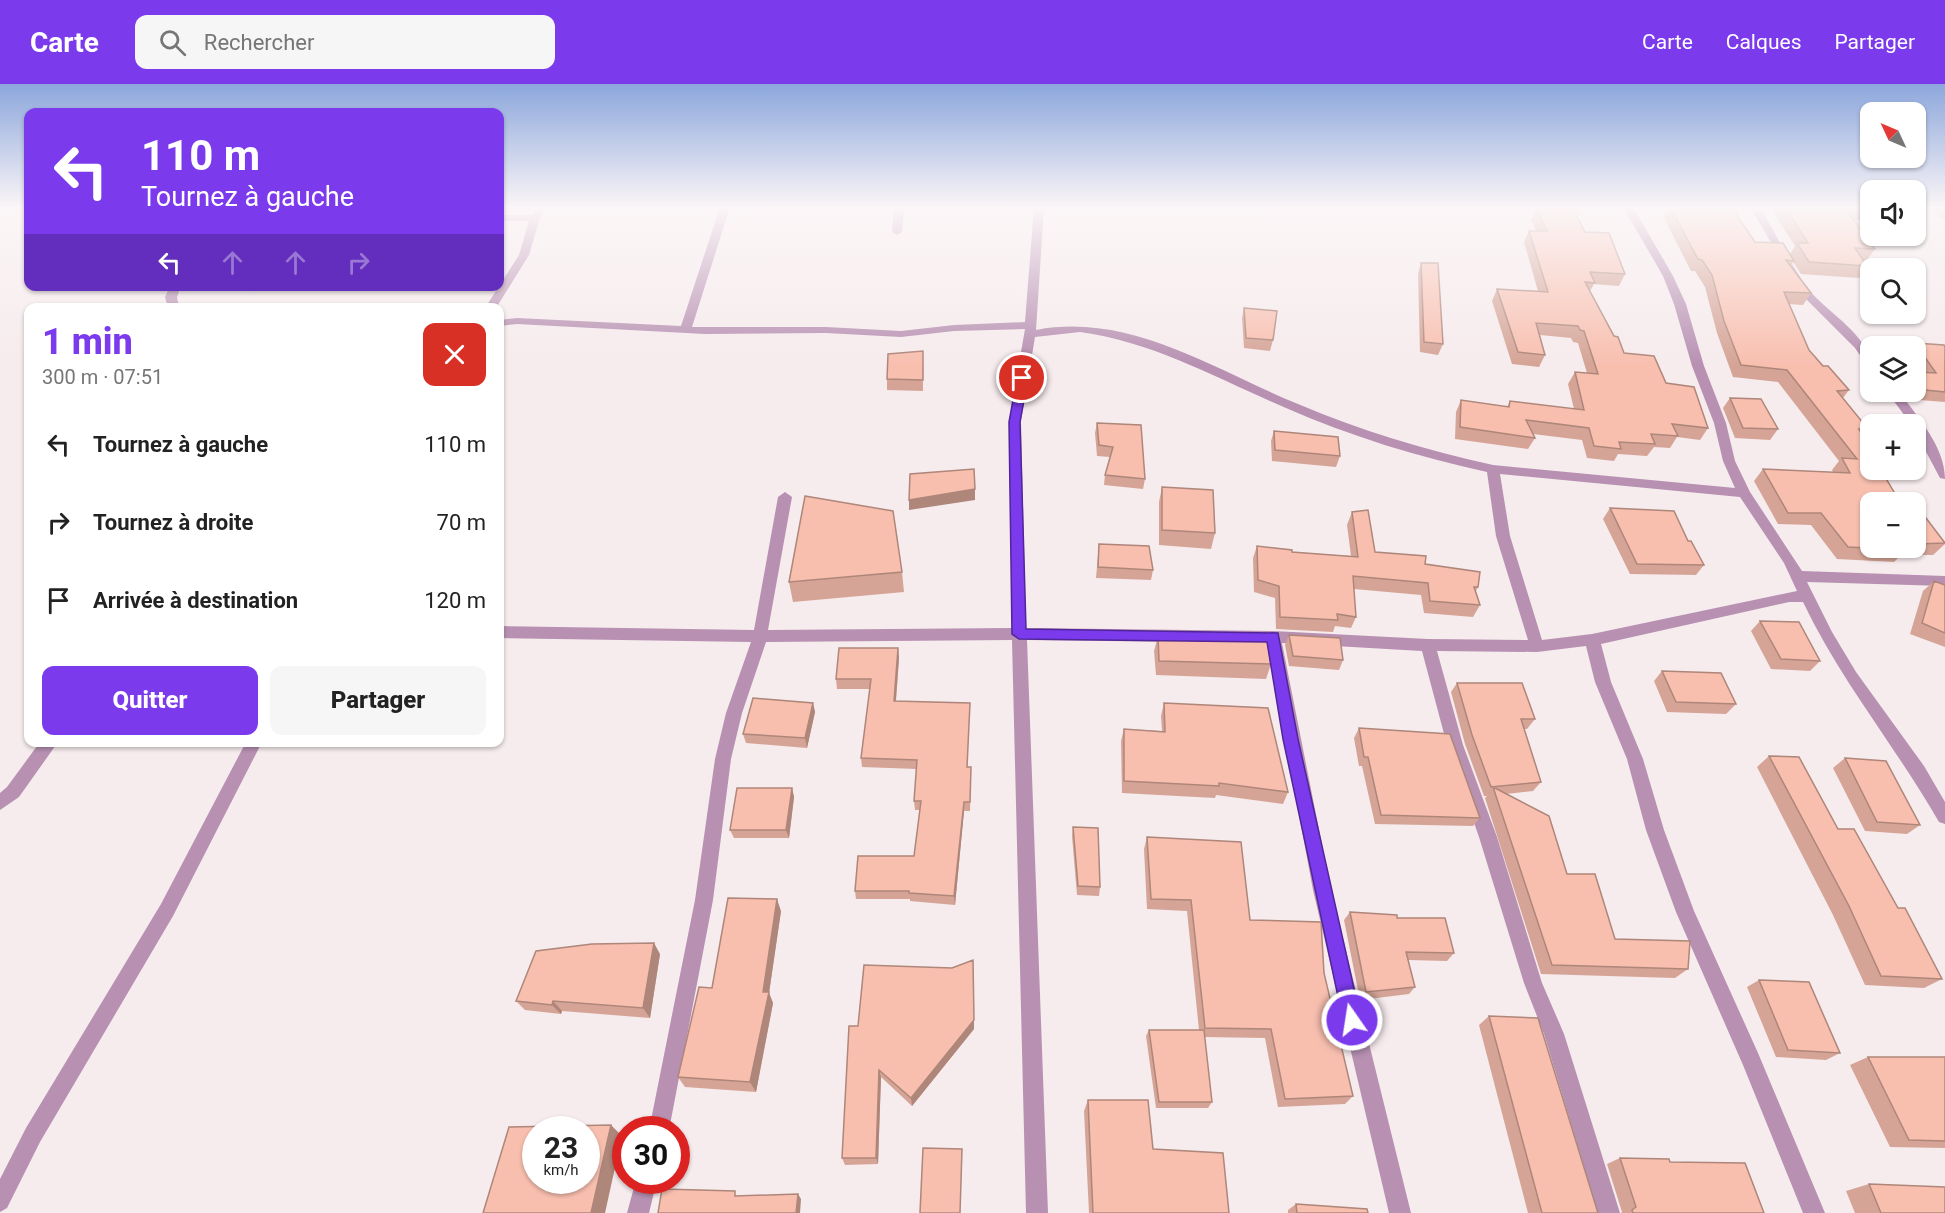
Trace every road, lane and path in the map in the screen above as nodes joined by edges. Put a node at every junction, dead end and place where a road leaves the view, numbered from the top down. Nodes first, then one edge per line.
1 (521, 260) edge
2 (708, 260) edge
3 (1035, 260) edge
4 (1659, 260) edge
5 (1786, 260) edge
6 (504, 286) edge
7 (504, 323) edge
8 (685, 330) junction
9 (1030, 330) junction
10 (1860, 346) edge
11 (1900, 402) edge
12 (1492, 469) junction
13 (1945, 475) edge
14 (1744, 493) junction
15 (785, 497) dead end
16 (1798, 576) junction
17 (1945, 581) edge
18 (1806, 596) junction
19 (504, 632) edge
20 (1019, 634) junction
21 (760, 636) junction
22 (1273, 637) junction
23 (1592, 640) junction
24 (1428, 645) junction
25 (1536, 646) junction
26 (46, 747) edge
27 (251, 747) edge
28 (0, 803) edge
29 (1945, 817) edge
30 (662, 1116) edge
31 (644, 1194) edge
32 (0, 1201) edge
33 (639, 1213) edge
34 (1037, 1213) edge
35 (1400, 1213) edge
36 (1609, 1213) edge
37 (1814, 1213) edge

1 - 6 street
2 - 8 street
3 - 9 street
4 - 14 street
5 - 10 street
7 - 8 street
8 - 9 street
9 - 12 street
9 - 20 street
11 - 13 street
12 - 14 street
12 - 25 street
14 - 16 street
15 - 21 street
16 - 17 street
16 - 18 street
18 - 23 street
18 - 29 street
19 - 21 street
20 - 21 street
20 - 22 street
20 - 34 street
21 - 30 street
22 - 24 street
22 - 35 street
23 - 25 street
23 - 37 street
24 - 25 street
24 - 36 street
26 - 28 street
27 - 32 street
31 - 33 street

